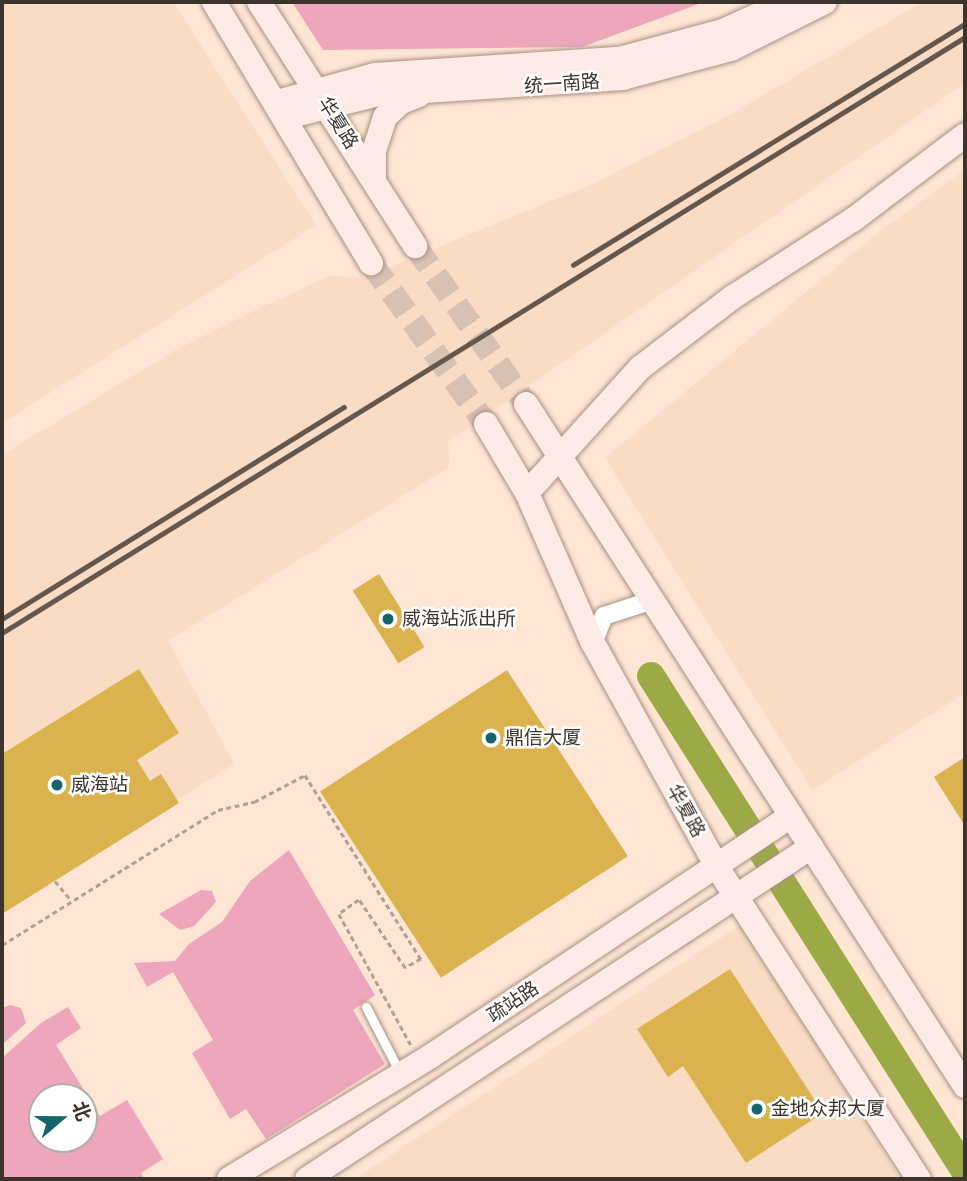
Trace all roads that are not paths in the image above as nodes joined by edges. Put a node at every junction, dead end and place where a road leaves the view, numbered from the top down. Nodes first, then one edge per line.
1 (214, 2) edge
2 (259, 2) edge
3 (787, 2) edge
4 (825, 2) edge
5 (292, 52) junction
6 (375, 75) junction
7 (430, 91) junction
8 (322, 97) junction
9 (282, 110) junction
10 (965, 135) edge
11 (374, 184) junction
12 (415, 246) tunnel mouth
13 (372, 262) tunnel mouth
14 (526, 404) tunnel mouth
15 (486, 424) tunnel mouth
16 (558, 456) junction
17 (527, 493) junction
18 (653, 600) junction
19 (593, 643) junction
20 (786, 820) junction
21 (806, 850) junction
22 (722, 863) junction
23 (743, 895) junction
24 (366, 1007) dead end
25 (411, 1068) junction
26 (965, 1086) edge
27 (229, 1179) edge
28 (307, 1179) edge
29 (919, 1179) edge

1 - 9 main road
2 - 5 main road, 华夏路
3 - 6 main road, 统一南路
4 - 7 main road, 统一南路
5 - 6 main road
5 - 8 main road, 华夏路
6 - 8 main road, 统一南路
7 - 8 main road, 统一南路
7 - 11 main road
8 - 9 main road, 统一南路
8 - 11 main road, 华夏路
9 - 13 main road
10 - 16 main road
11 - 12 main road, 华夏路
14 - 16 main road
15 - 17 main road, 华夏路
16 - 17 main road
16 - 18 main road
17 - 19 main road, 华夏路
18 - 19 street
18 - 20 main road
19 - 22 main road, 华夏路
20 - 21 main road
20 - 22 main road, 疏站路
21 - 23 main road, 疏站路
21 - 26 main road
22 - 23 main road, 华夏路
22 - 25 main road, 疏站路
23 - 28 main road, 疏站路
23 - 29 main road, 华夏路
24 - 25 lane
25 - 27 main road, 疏站路

